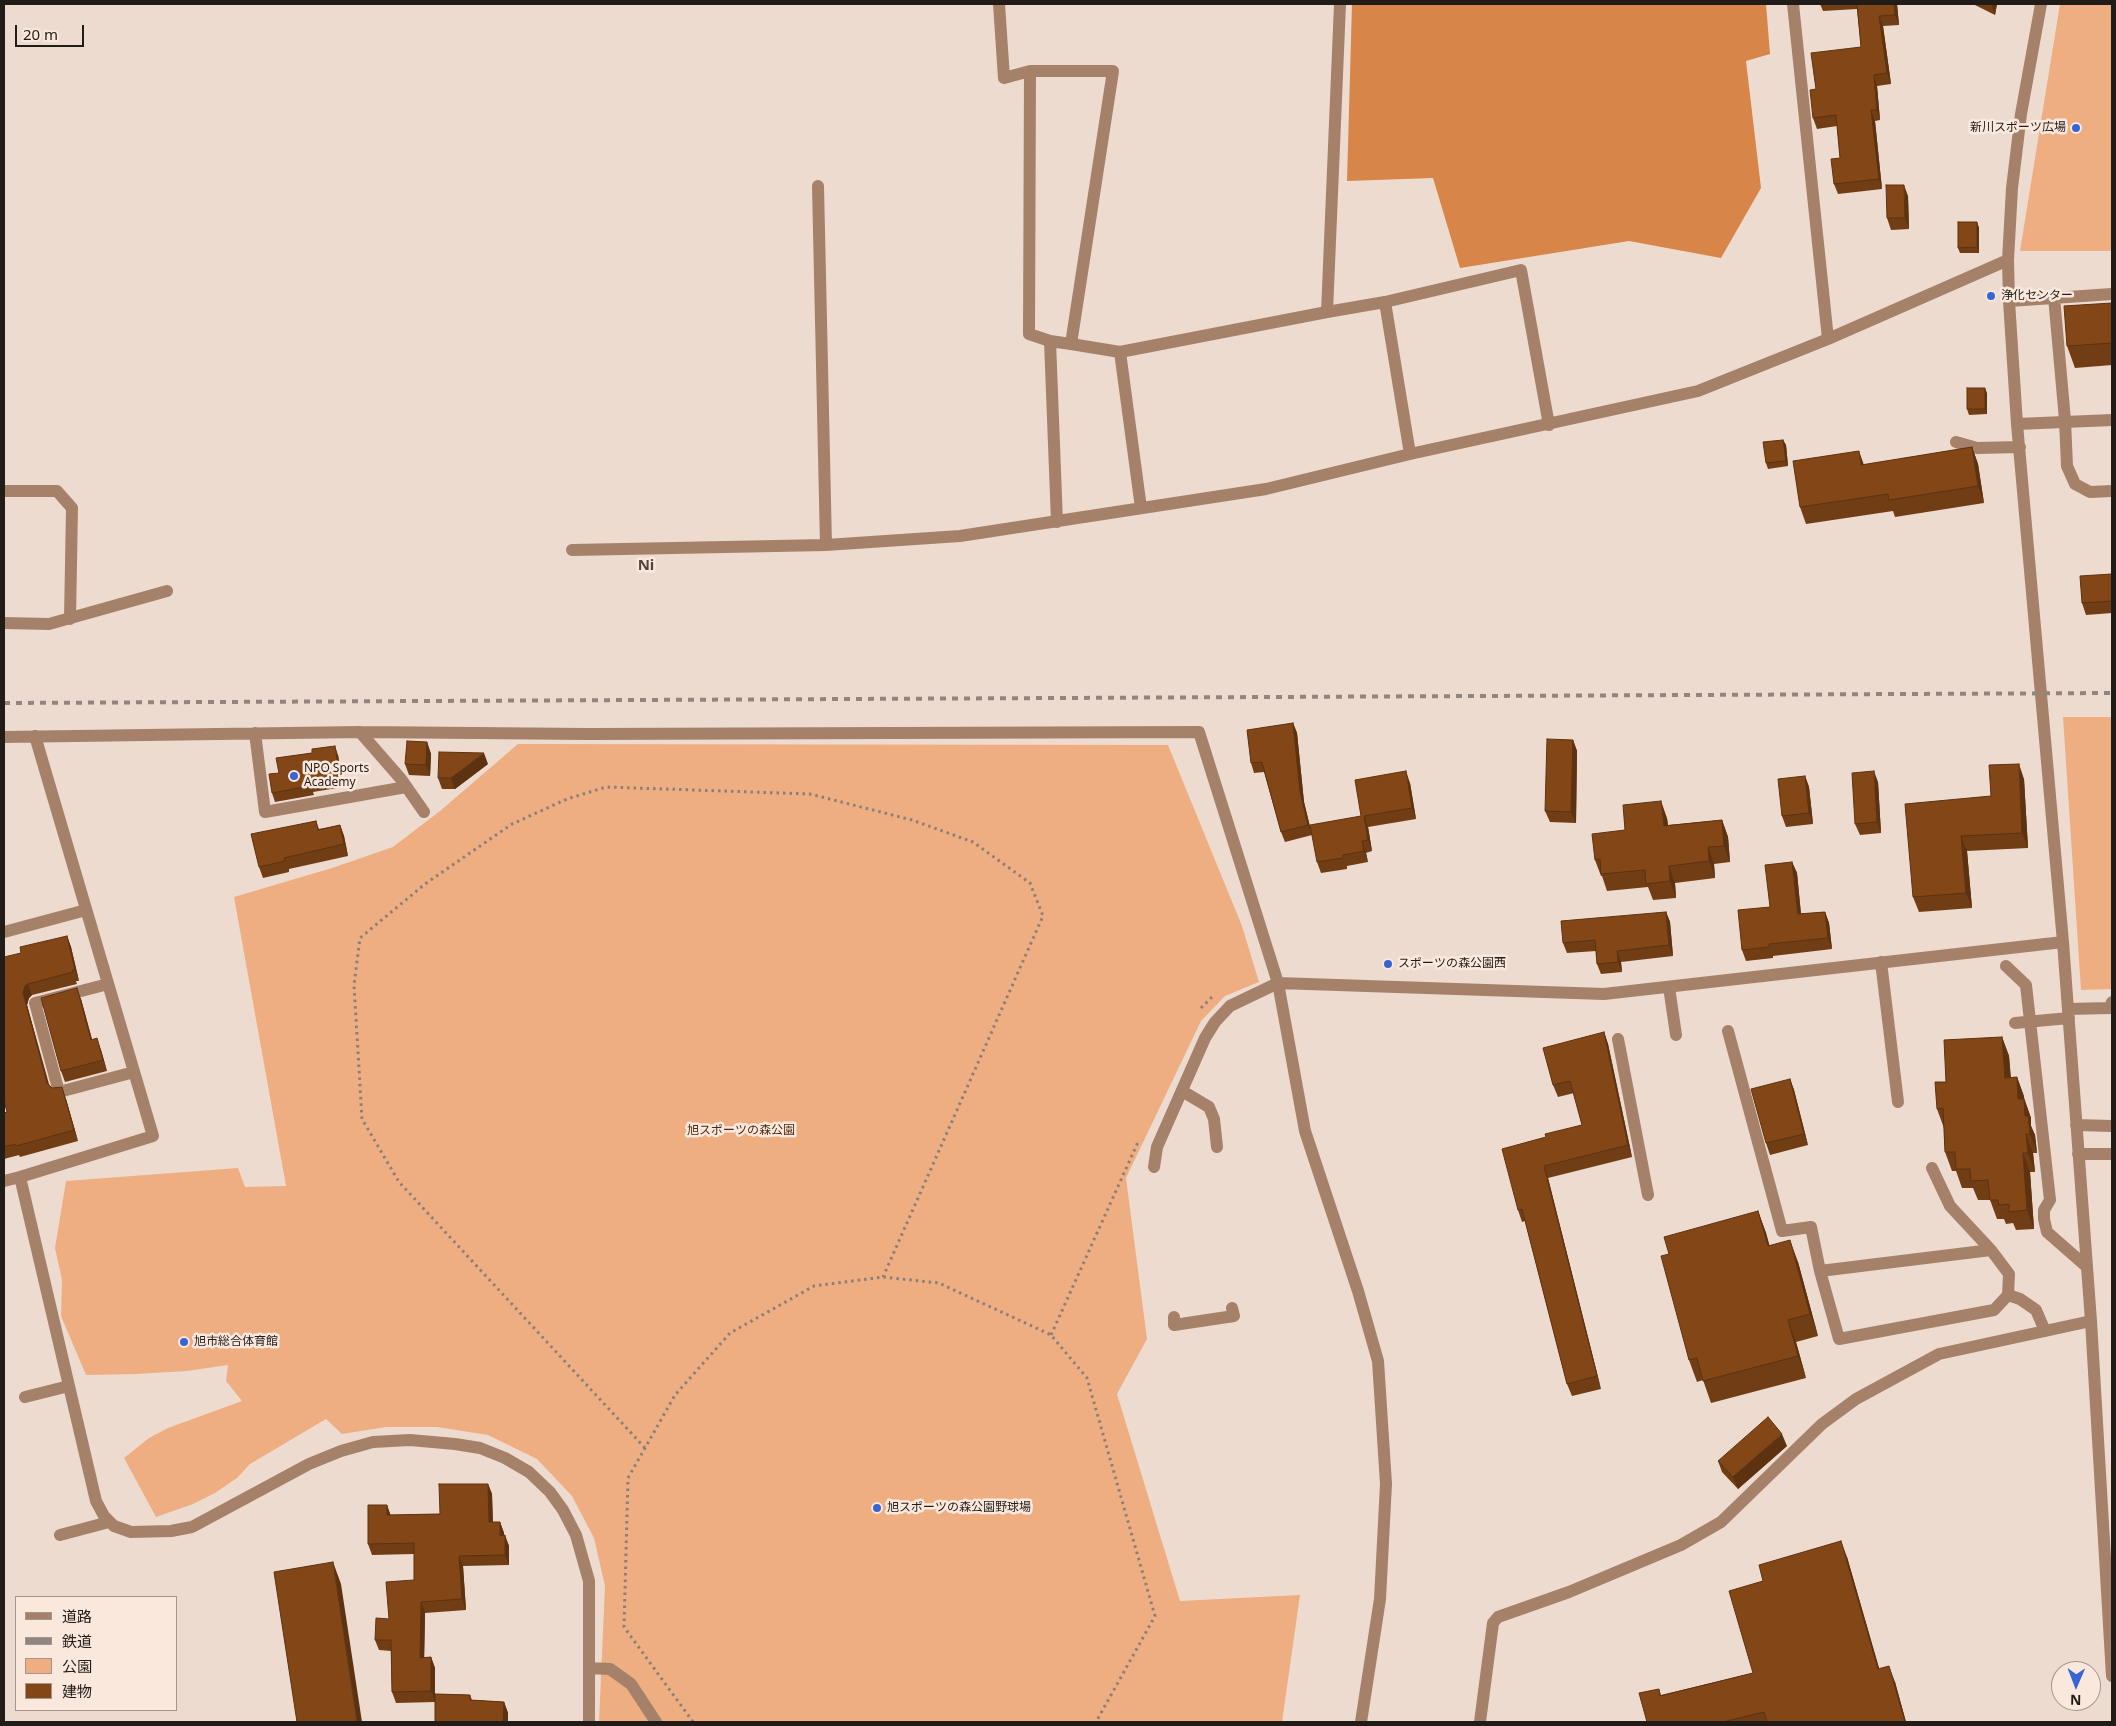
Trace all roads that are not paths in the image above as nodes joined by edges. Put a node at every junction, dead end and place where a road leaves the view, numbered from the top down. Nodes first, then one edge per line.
1 (999, 4) edge
2 (1340, 4) edge
3 (1793, 4) edge
4 (2041, 4) edge
5 (1030, 71) junction
6 (818, 186) dead end
7 (2008, 260) junction
8 (2112, 294) edge
9 (2054, 297) junction
10 (2009, 301) junction
11 (1385, 302) junction
12 (1328, 312) junction
13 (1828, 340) junction
14 (1050, 341) junction
15 (1070, 344) junction
16 (1120, 352) junction
17 (2065, 420) junction
18 (2112, 420) edge
19 (1549, 424) junction
20 (2018, 424) junction
21 (1956, 442) dead end
22 (2020, 447) junction
23 (1410, 454) junction
24 (4, 491) edge
25 (2112, 491) edge
26 (1141, 508) junction
27 (1057, 522) junction
28 (826, 544) junction
29 (572, 550) dead end
30 (167, 591) dead end
31 (70, 618) junction
32 (4, 623) edge
33 (360, 732) junction
34 (255, 733) junction
35 (35, 736) junction
36 (4, 737) edge
37 (406, 787) junction
38 (424, 812) dead end
39 (86, 910) junction
40 (4, 932) edge
41 (2063, 942) junction
42 (1882, 962) junction
43 (2006, 966) dead end
44 (1278, 983) junction
45 (108, 984) junction
46 (1669, 986) junction
47 (2112, 1002) edge
48 (2068, 1014) junction
49 (2031, 1022) junction
50 (2015, 1023) dead end
51 (1728, 1031) dead end
52 (1676, 1035) dead end
53 (1618, 1040) dead end
54 (134, 1072) junction
55 (1182, 1091) junction
56 (1898, 1102) dead end
57 (2076, 1126) junction
58 (2112, 1126) edge
59 (1217, 1147) dead end
60 (2078, 1154) junction
61 (2112, 1154) edge
62 (1154, 1167) dead end
63 (1932, 1168) dead end
64 (20, 1177) junction
65 (4, 1181) edge
66 (1648, 1195) dead end
67 (1990, 1250) junction
68 (2087, 1268) junction
69 (1820, 1271) junction
70 (2008, 1295) junction
71 (1232, 1308) dead end
72 (1174, 1317) dead end
73 (2091, 1321) junction
74 (2045, 1331) junction
75 (69, 1386) junction
76 (25, 1397) dead end
77 (109, 1522) junction
78 (60, 1535) dead end
79 (589, 1668) junction
80 (2112, 1676) edge
81 (589, 1722) edge
82 (656, 1722) edge
83 (1361, 1722) edge
84 (1480, 1722) edge

1 - 5 street
2 - 12 street
3 - 13 street
4 - 7 street
5 - 14 street
5 - 15 street
6 - 28 street
7 - 10 street
7 - 13 street
8 - 9 street
9 - 10 street
9 - 17 street
10 - 20 street
11 - 12 street
11 - 19 street
11 - 23 street
12 - 16 street
13 - 19 street
14 - 15 street
14 - 27 street
15 - 16 street
16 - 26 street
17 - 18 street
17 - 20 street
17 - 25 street
19 - 23 street
20 - 22 street
21 - 22 street
22 - 41 street
23 - 26 street
24 - 31 street
26 - 27 street
27 - 28 street
28 - 29 street
30 - 31 street
31 - 32 street
33 - 34 street
33 - 37 street
33 - 44 street
34 - 35 street
34 - 37 street
35 - 36 street
35 - 39 street
37 - 38 street
39 - 40 street
39 - 45 street
41 - 42 street
41 - 48 street
42 - 46 street
42 - 56 street
43 - 49 street
44 - 46 street
44 - 55 street
44 - 83 street
45 - 54 street
45 - 54 street
46 - 52 street
47 - 48 street
48 - 49 street
48 - 57 street
49 - 50 street
49 - 68 street
51 - 69 street
53 - 66 street
54 - 64 street
55 - 59 street
55 - 62 street
57 - 58 street
57 - 60 street
60 - 61 street
60 - 68 street
63 - 67 street
64 - 65 street
64 - 75 street
67 - 69 street
67 - 70 street
68 - 73 street
69 - 70 street
70 - 74 street
71 - 72 street
73 - 74 street
73 - 80 street
74 - 84 street
75 - 76 street
75 - 77 street
77 - 78 street
77 - 79 street
79 - 81 street
79 - 82 street

